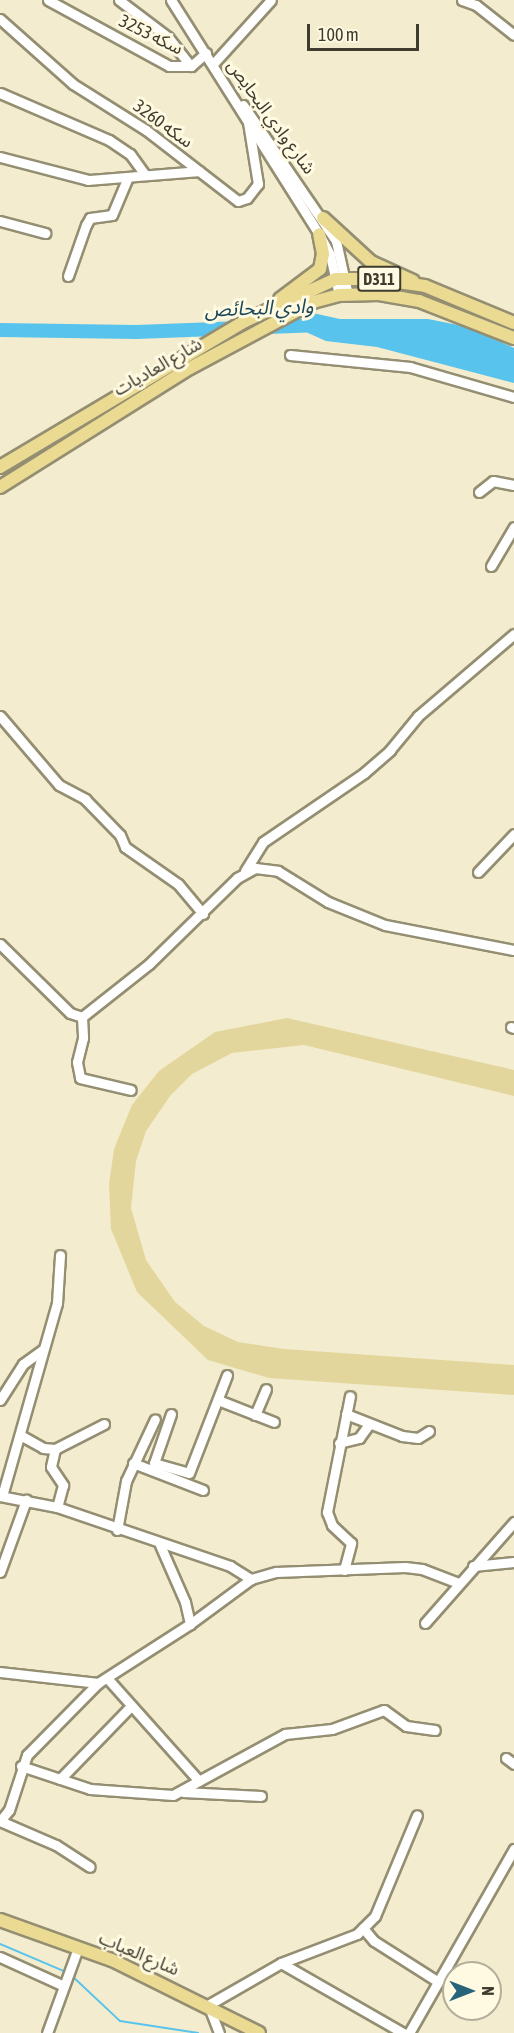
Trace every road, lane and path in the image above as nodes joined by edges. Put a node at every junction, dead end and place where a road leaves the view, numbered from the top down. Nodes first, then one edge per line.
1 (48, 0) edge
2 (119, 0) edge
3 (171, 0) edge
4 (271, 0) edge
5 (462, 0) edge
6 (1, 23) edge
7 (514, 35) edge
8 (206, 53) junction
9 (213, 64) junction
10 (191, 66) junction
11 (0, 93) edge
12 (248, 122) junction
13 (0, 157) edge
14 (200, 171) junction
15 (145, 175) junction
16 (128, 177) junction
17 (323, 218) junction
18 (0, 221) edge
19 (45, 233) dead end
20 (319, 234) junction
21 (68, 276) dead end
22 (341, 279) junction
23 (425, 286) junction
24 (344, 295) junction
25 (272, 307) junction
26 (514, 323) edge
27 (514, 338) edge
28 (290, 355) dead end
29 (514, 397) edge
30 (0, 467) edge
31 (514, 485) edge
32 (0, 487) edge
33 (479, 492) dead end
34 (514, 527) edge
35 (491, 566) dead end
36 (514, 634) edge
37 (0, 716) edge
38 (514, 834) edge
39 (245, 871) junction
40 (478, 872) dead end
41 (203, 914) junction
42 (0, 944) edge
43 (514, 950) edge
44 (82, 1017) junction
45 (131, 1090) dead end
46 (60, 1256) dead end
47 (42, 1350) junction
48 (227, 1375) dead end
49 (266, 1389) dead end
50 (350, 1396) dead end
51 (0, 1400) edge
52 (218, 1400) junction
53 (171, 1414) dead end
54 (346, 1414) junction
55 (255, 1415) junction
56 (154, 1419) dead end
57 (274, 1422) dead end
58 (104, 1424) dead end
59 (369, 1424) junction
60 (429, 1431) dead end
61 (20, 1436) junction
62 (339, 1443) junction
63 (55, 1449) junction
64 (133, 1463) junction
65 (203, 1490) dead end
66 (1, 1496) edge
67 (26, 1500) junction
68 (57, 1507) junction
69 (514, 1522) edge
70 (117, 1530) junction
71 (160, 1545) junction
72 (514, 1562) edge
73 (473, 1566) junction
74 (344, 1570) junction
75 (0, 1572) edge
76 (251, 1579) junction
77 (458, 1583) junction
78 (425, 1623) dead end
79 (190, 1624) junction
80 (0, 1672) edge
81 (102, 1680) junction
82 (131, 1706) junction
83 (435, 1730) dead end
84 (21, 1766) junction
85 (60, 1779) junction
86 (199, 1780) junction
87 (183, 1792) junction
88 (261, 1797) dead end
89 (417, 1815) dead end
90 (0, 1821) edge
91 (514, 1849) edge
92 (90, 1867) dead end
93 (0, 1920) edge
94 (363, 1928) junction
95 (78, 1948) junction
96 (0, 1957) edge
97 (281, 1963) junction
98 (437, 1982) junction
99 (64, 1986) junction
100 (208, 2005) junction
101 (47, 2033) edge
102 (219, 2033) edge
103 (259, 2033) edge
104 (403, 2033) edge
105 (409, 2033) edge

1 - 10 street, سكه 3253
2 - 10 street
3 - 8 street
4 - 9 street
5 - 7 street
6 - 14 street, سكه 3260
8 - 9 street
8 - 10 street, سكه 3253
9 - 12 street, شارع وادي البحايص
9 - 17 street, شارع وادي البحايص
11 - 15 street
12 - 14 street, سكه 3260
12 - 20 street, شارع وادي البحايص
13 - 16 street
14 - 15 street
15 - 16 street
16 - 21 street
17 - 22 street, شارع وادي البحايص
17 - 23 main road
18 - 19 street
20 - 22 street, شارع وادي البحايص
20 - 25 main road
22 - 23 main road, شارع العاديات / D311
22 - 24 street, شارع وادي البحايص
22 - 25 main road, شارع العاديات / D311
23 - 26 main road, شارع العاديات / D311
24 - 27 main road, شارع العاديات / D311
24 - 32 main road, شارع العاديات / D311
25 - 30 main road, شارع العاديات / D311
28 - 29 street
31 - 33 street
34 - 35 street
36 - 39 street
37 - 41 street
38 - 40 street
39 - 41 street
39 - 43 street
41 - 44 street
42 - 44 street
44 - 45 street
46 - 47 street
47 - 51 street
47 - 61 street
48 - 52 street
49 - 55 street
50 - 54 street
52 - 53 street
52 - 55 street
54 - 59 street
54 - 62 street
55 - 57 street
56 - 64 street
58 - 63 street
59 - 60 street
59 - 62 street
61 - 63 street
61 - 66 street
62 - 74 street
63 - 68 street
64 - 65 street
64 - 70 street
66 - 67 street
67 - 68 street
67 - 75 street
68 - 70 street
69 - 73 street
70 - 71 street
71 - 76 street
71 - 79 street
72 - 73 street
73 - 77 street
74 - 76 street
74 - 77 street
76 - 79 street
77 - 78 street
79 - 81 street
80 - 81 street
81 - 82 street
81 - 84 street
82 - 85 street
82 - 86 street
83 - 86 street
84 - 85 street
84 - 90 street
85 - 87 street
86 - 87 street
87 - 88 street
89 - 94 street
90 - 92 street
91 - 98 street
93 - 95 main road, شارع العباب
94 - 97 street
94 - 98 street
95 - 99 street
95 - 100 main road, شارع العباب
96 - 99 street
97 - 100 street
97 - 104 street
98 - 105 street
99 - 101 street
100 - 102 street
100 - 103 main road, شارع العباب

